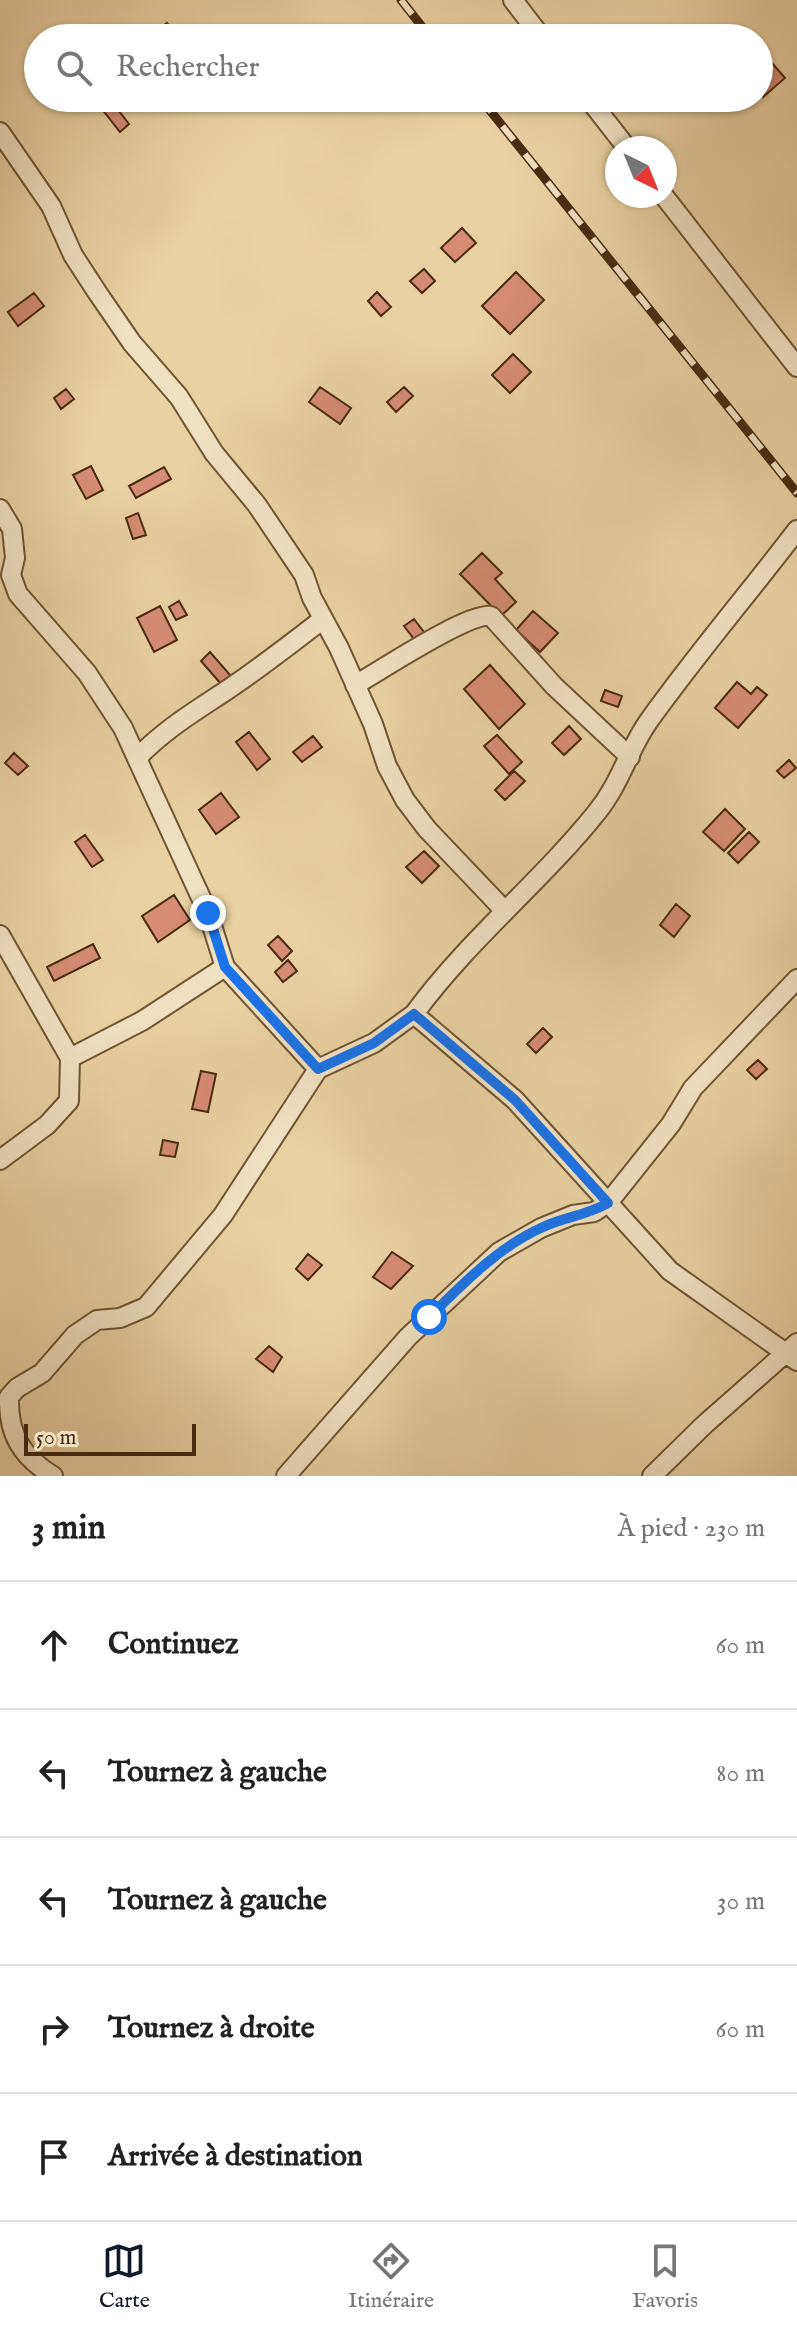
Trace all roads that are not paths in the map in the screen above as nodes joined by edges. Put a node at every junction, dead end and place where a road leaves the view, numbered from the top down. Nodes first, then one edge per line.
1 (513, 0) edge
2 (531, 24) edge
3 (599, 112) edge
4 (0, 132) edge
5 (618, 136) edge
6 (673, 208) edge
7 (797, 367) edge
8 (0, 509) edge
9 (797, 530) edge
10 (323, 619) junction
11 (355, 685) junction
12 (630, 757) junction
13 (137, 758) junction
14 (504, 910) junction
15 (0, 935) edge
16 (225, 967) junction
17 (797, 979) edge
18 (414, 1014) junction
19 (70, 1058) junction
20 (318, 1069) junction
21 (0, 1160) edge
22 (608, 1203) junction
23 (793, 1352) edge
24 (4, 1414) edge
25 (53, 1476) edge
26 (286, 1476) edge
27 (652, 1476) edge

1 - 2 street
3 - 5 street
4 - 10 street
6 - 7 street
8 - 13 street
9 - 12 street
10 - 11 street
10 - 13 street
11 - 12 street
11 - 14 street
12 - 14 street
13 - 16 street
14 - 18 street
15 - 19 street
16 - 19 street
16 - 20 street
17 - 22 street
18 - 20 street
18 - 22 street
19 - 21 street
20 - 24 street
22 - 23 street
22 - 26 street
23 - 27 street
24 - 25 street

